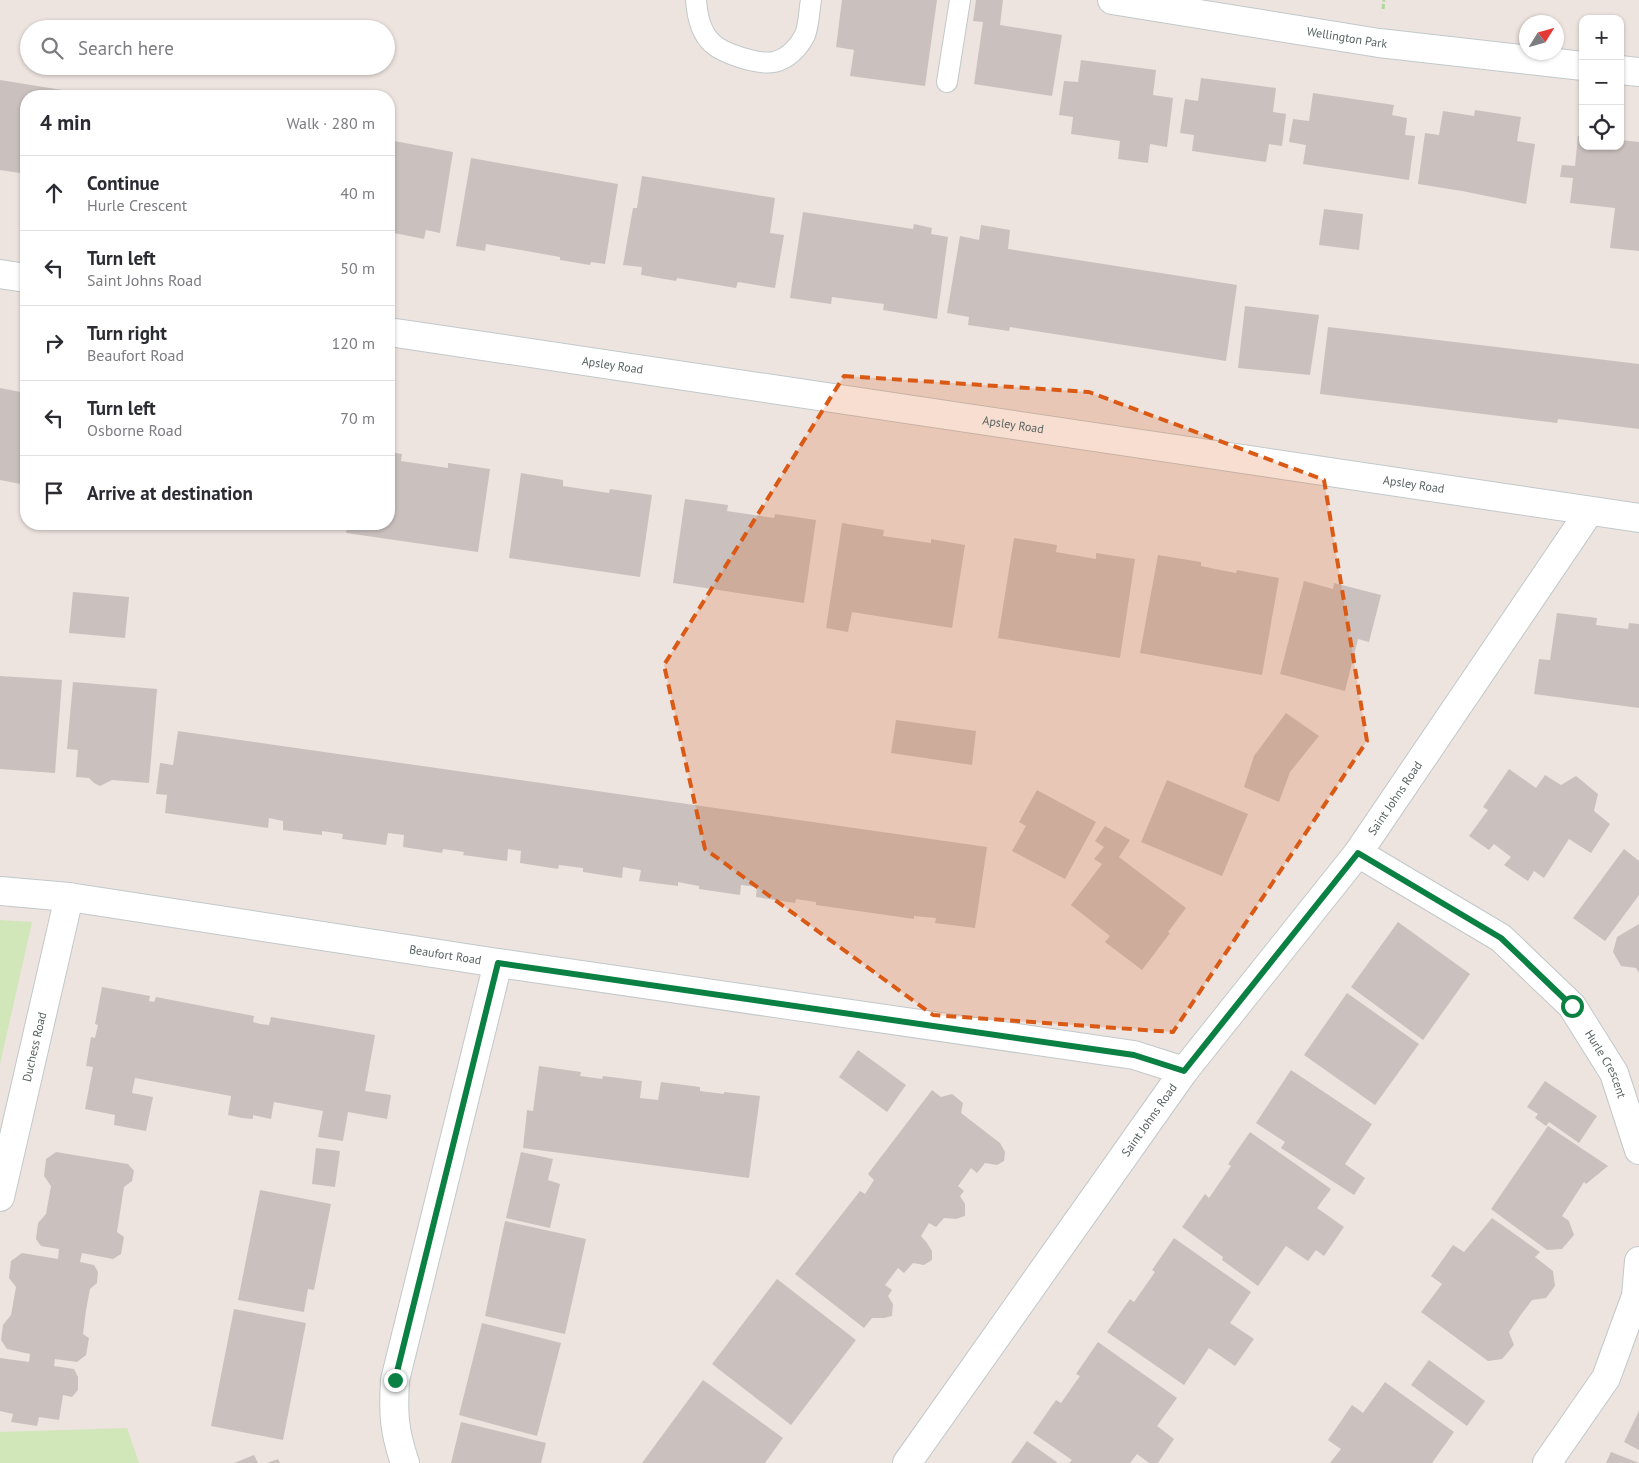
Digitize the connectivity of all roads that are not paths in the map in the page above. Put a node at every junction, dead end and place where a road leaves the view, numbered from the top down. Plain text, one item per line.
1 (696, 0) edge
2 (811, 0) edge
3 (960, 0) edge
4 (1112, 0) edge
5 (1579, 66) edge
6 (1624, 70) edge
7 (1639, 72) edge
8 (947, 82) dead end
9 (0, 274) edge
10 (20, 277) edge
11 (395, 333) edge
12 (1589, 512) junction
13 (1639, 518) edge
14 (1358, 853) junction
15 (0, 891) edge
16 (69, 897) junction
17 (498, 963) junction
18 (1184, 1071) junction
19 (1639, 1150) edge
20 (0, 1197) edge
21 (1639, 1261) edge
22 (404, 1463) edge
23 (907, 1463) edge
24 (1547, 1463) edge

1 - 2 lane
3 - 8 lane
4 - 5 street, Wellington Park
6 - 7 street
9 - 10 street
11 - 12 street, Apsley Road
12 - 13 street, Apsley Road
12 - 14 street, Saint Johns Road
14 - 18 street, Saint Johns Road
14 - 19 street, Hurle Crescent
15 - 16 street, Beaufort Road
16 - 17 street, Beaufort Road
16 - 20 street, Duchess Road
17 - 18 street, Beaufort Road
17 - 22 street
18 - 23 street, Saint Johns Road
21 - 24 street

